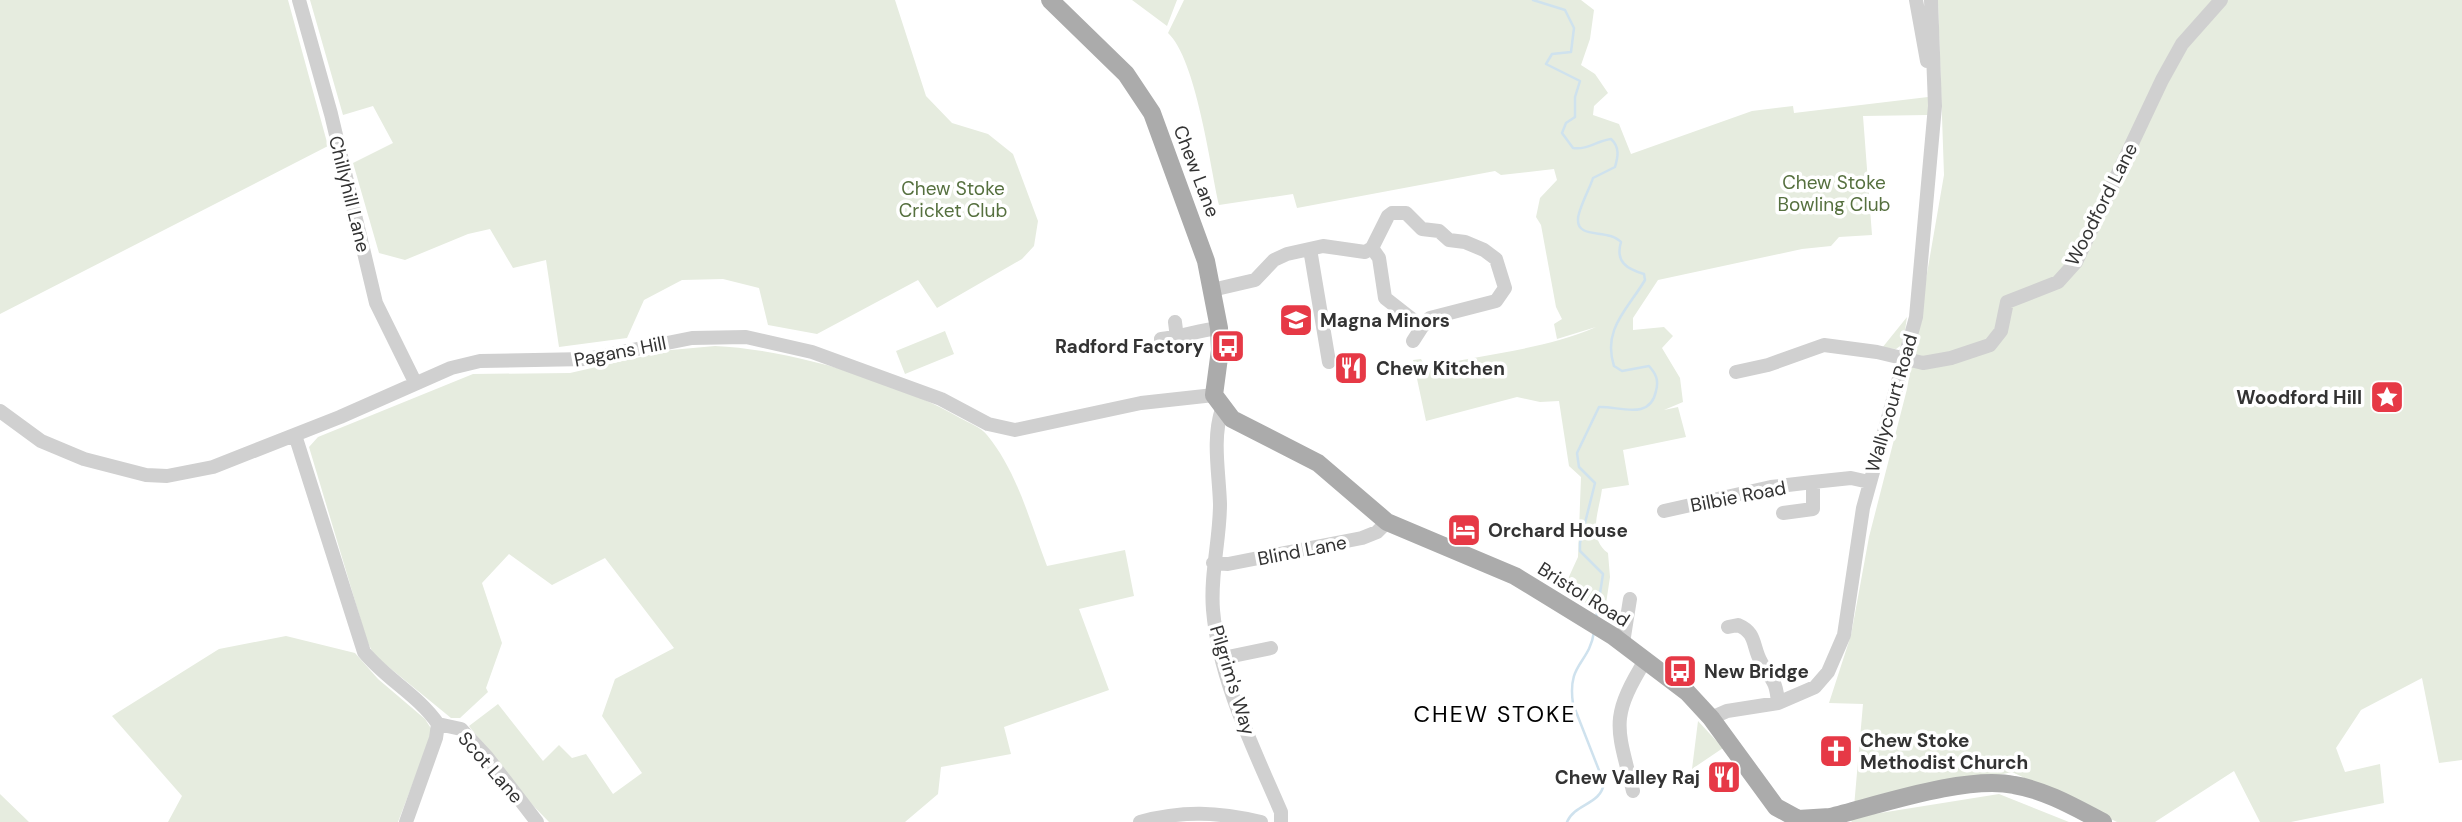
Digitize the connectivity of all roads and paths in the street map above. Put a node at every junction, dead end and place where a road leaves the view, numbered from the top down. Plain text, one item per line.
1 (299, 0) edge
2 (1050, 0) edge
3 (1916, 0) edge
4 (1931, 0) edge
5 (2221, 0) edge
6 (1934, 70) junction
7 (1372, 248) junction
8 (1310, 249) junction
9 (1212, 290) junction
10 (1175, 322) dead end
11 (1422, 327) junction
12 (1219, 328) junction
13 (1177, 338) junction
14 (1161, 339) dead end
15 (1413, 341) dead end
16 (1905, 359) junction
17 (1329, 362) dead end
18 (1736, 372) dead end
19 (415, 382) junction
20 (1218, 402) junction
21 (0, 411) edge
22 (295, 435) junction
23 (1813, 482) junction
24 (1869, 482) junction
25 (1664, 511) dead end
26 (1783, 513) dead end
27 (1387, 522) junction
28 (1213, 563) junction
29 (1630, 599) dead end
30 (1728, 627) dead end
31 (1623, 643) junction
32 (1271, 648) dead end
33 (1223, 657) junction
34 (1646, 659) junction
35 (1779, 703) junction
36 (1711, 718) junction
37 (438, 724) junction
38 (1633, 791) dead end
39 (1786, 818) edge
40 (406, 822) edge
41 (537, 822) edge
42 (1140, 822) edge
43 (1261, 822) edge
44 (1281, 822) edge
45 (2104, 822) edge

1 - 19 street, Chillyhill Lane
2 - 9 main road, Chew Lane
3 - 6 street
4 - 6 street, Wallycourt Road
5 - 16 street, Woodford Lane
6 - 16 street, Wallycourt Road
7 - 8 street
7 - 11 street
7 - 11 street
8 - 9 street
8 - 17 street
9 - 12 main road, Chew Lane
10 - 13 street
11 - 15 street
12 - 13 street
12 - 20 main road, Chew Lane
13 - 14 street
16 - 18 street
16 - 24 street, Wallycourt Road
19 - 20 street, Pagans Hill
19 - 22 street, Pagans Hill
20 - 27 main road, Bristol Road
20 - 28 street, Pilgrim's Way
21 - 22 street, Pagans Hill
22 - 37 street
23 - 24 street, Bilbie Road
23 - 25 street, Bilbie Road
23 - 26 street
24 - 35 street, Wallycourt Road
27 - 28 street, Blind Lane
27 - 31 main road, Bristol Road
28 - 33 street, Pilgrim's Way
29 - 31 street
30 - 35 street
31 - 34 main road, Bristol Road
32 - 33 street
33 - 44 street, Pilgrim's Way
34 - 36 main road, Bristol Road
34 - 38 street
35 - 36 street, Wallycourt Road
36 - 39 main road, Bristol Road
37 - 40 street
37 - 41 street, Scot Lane
39 - 45 main road
42 - 43 street

